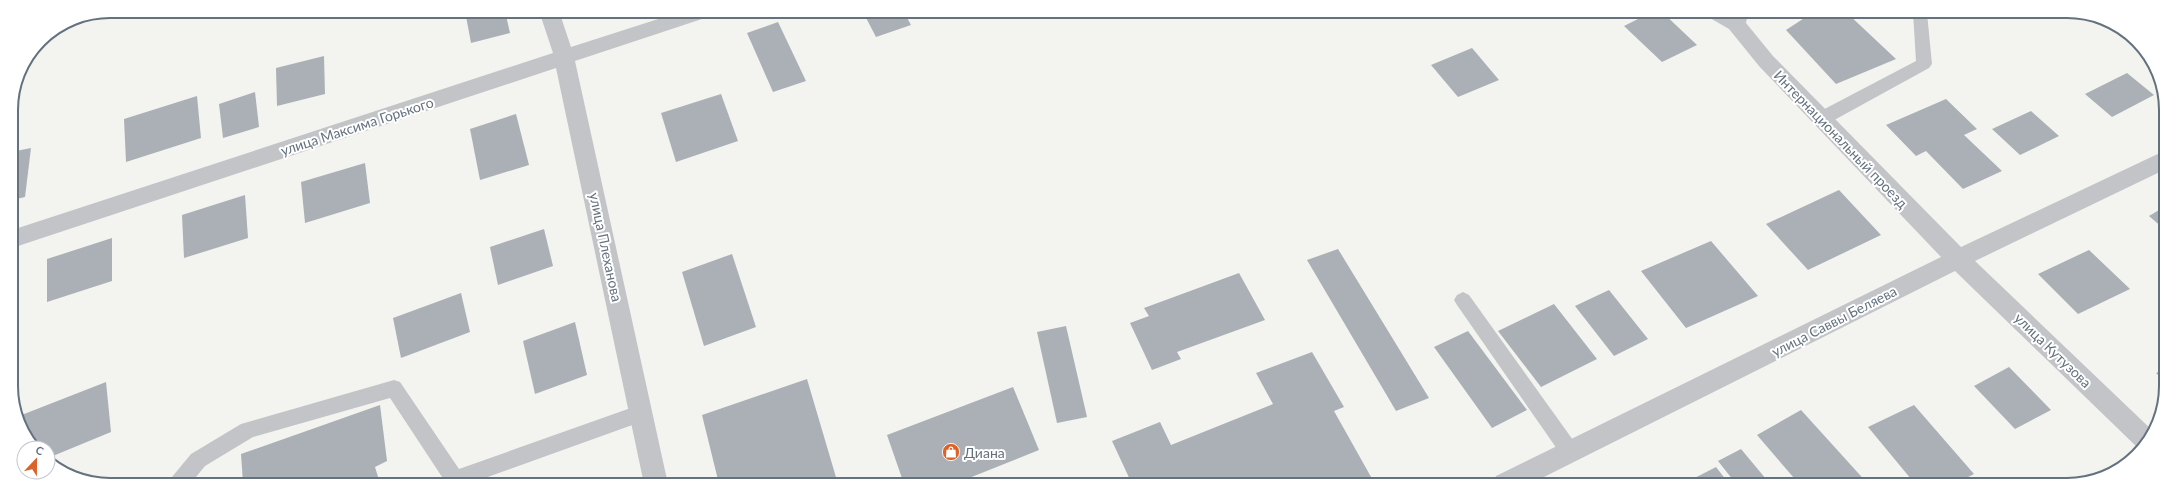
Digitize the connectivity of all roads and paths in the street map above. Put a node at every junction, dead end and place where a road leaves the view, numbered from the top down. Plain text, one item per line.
1 (551, 18) edge
2 (683, 18) edge
3 (1738, 18) edge
4 (1920, 18) edge
5 (564, 57) junction
6 (1822, 119) junction
7 (2159, 162) edge
8 (18, 237) edge
9 (1958, 259) junction
10 (1463, 300) dead end
11 (642, 413) junction
12 (2143, 437) edge
13 (1571, 453) junction
14 (183, 478) edge
15 (454, 478) edge
16 (461, 478) edge
17 (655, 478) edge
18 (1518, 478) edge

1 - 5 street, улица Плеханова
2 - 5 street, улица Максима Горького
3 - 6 street, Интернациональный проезд
4 - 6 lane
5 - 8 street, улица Максима Горького
5 - 11 street, улица Плеханова
6 - 9 street, Интернациональный проезд
7 - 9 street, улица Саввы Беляева
9 - 12 street, улица Кутузова
9 - 13 street, улица Саввы Беляева
10 - 13 lane
11 - 16 lane
11 - 17 street, улица Плеханова
13 - 18 street, улица Саввы Беляева
14 - 15 lane

